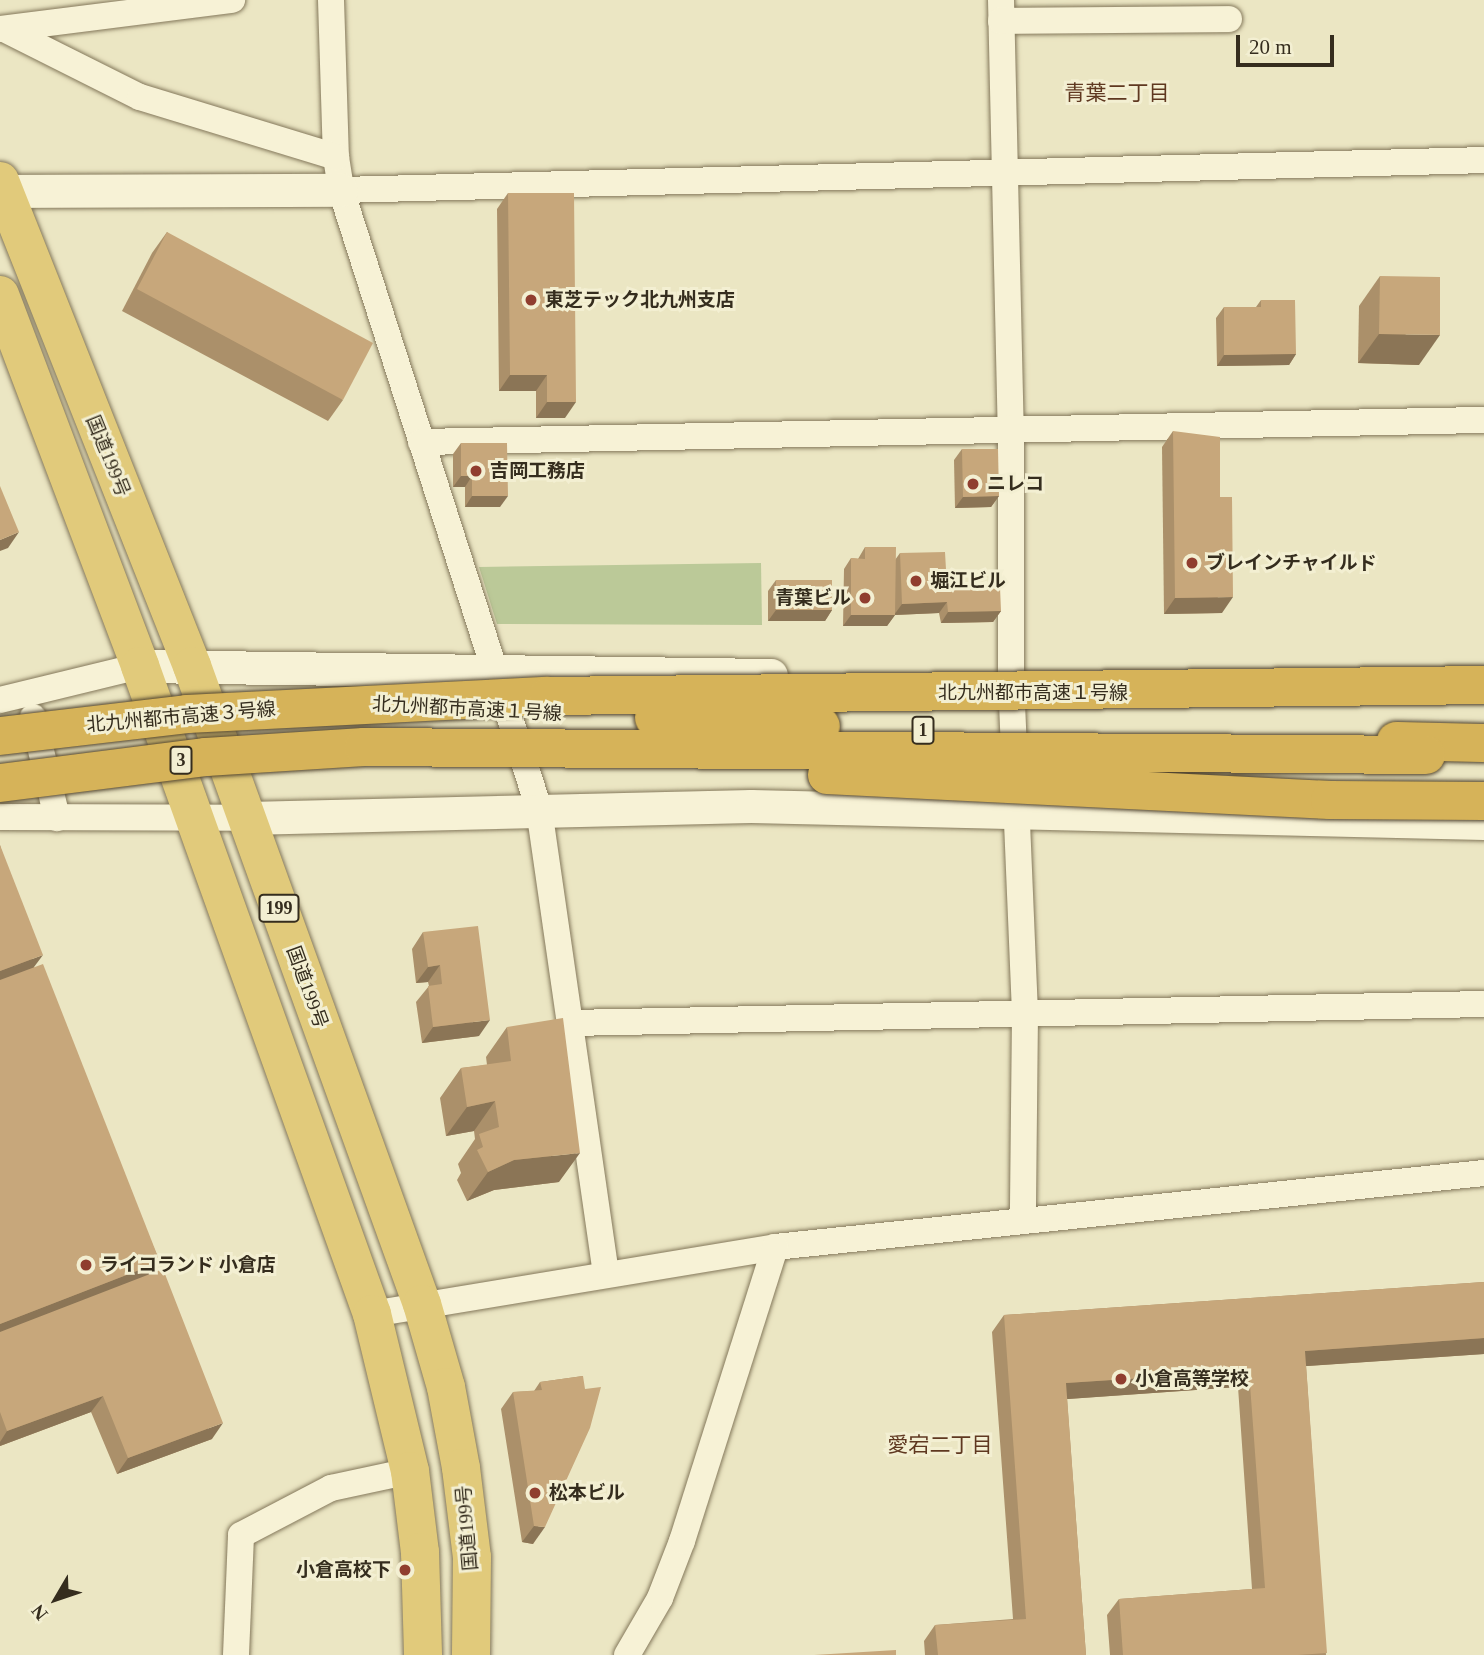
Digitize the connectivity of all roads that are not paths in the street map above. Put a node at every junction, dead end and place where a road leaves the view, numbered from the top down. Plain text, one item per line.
1 (232, 0) edge
2 (331, 0) edge
3 (1001, 10) edge
4 (1229, 19) dead end
5 (2, 29) edge
6 (336, 157) junction
7 (1484, 160) edge
8 (1002, 171) junction
9 (2, 186) edge
10 (341, 190) junction
11 (0, 295) edge
12 (1484, 420) edge
13 (1011, 428) junction
14 (421, 442) junction
15 (140, 666) junction
16 (191, 666) junction
17 (493, 671) junction
18 (1011, 679) junction
19 (1484, 686) edge
20 (28, 696) junction
21 (0, 700) edge
22 (362, 704) junction
23 (0, 736) edge
24 (1484, 743) edge
25 (364, 747) junction
26 (1426, 755) dead end
27 (0, 783) edge
28 (1484, 801) edge
29 (539, 809) junction
30 (1017, 813) junction
31 (195, 816) junction
32 (0, 817) edge
33 (57, 818) junction
34 (247, 818) junction
35 (1484, 823) edge
36 (1484, 1004) edge
37 (1025, 1013) junction
38 (570, 1024) junction
39 (1484, 1173) edge
40 (1023, 1218) junction
41 (775, 1247) junction
42 (606, 1273) junction
43 (422, 1304) junction
44 (372, 1314) junction
45 (410, 1471) junction
46 (236, 1655) edge
47 (423, 1655) edge
48 (471, 1655) edge
49 (627, 1655) edge

1 - 5 street
2 - 6 street
3 - 4 street
3 - 8 street
5 - 6 street
6 - 10 street
7 - 8 street
8 - 10 street
8 - 13 street
9 - 10 street
9 - 16 highway, 国道199号 / 199
10 - 14 street
11 - 15 highway, 199
12 - 13 street
13 - 14 street
13 - 18 street
14 - 17 street
15 - 16 street
15 - 20 street
15 - 31 highway, 199
16 - 17 street
16 - 34 highway, 国道199号 / 199
17 - 18 street
17 - 29 street
18 - 19 street
18 - 30 street
19 - 22 highway, 北九州都市高速１号線 / 1, bridge
20 - 21 street
20 - 33 street
22 - 23 highway, 北九州都市高速３号線, bridge
22 - 24 highway, 北九州都市高速１号線 / 1, bridge
25 - 26 highway, 北九州都市高速１号線 / 1, bridge
25 - 27 highway, 3, bridge
25 - 28 highway, bridge
29 - 30 street
29 - 34 street
29 - 38 street
30 - 35 street
30 - 37 street
31 - 33 street
31 - 34 street
31 - 44 highway, 199
32 - 33 street
34 - 43 highway, 国道199号 / 199
36 - 37 street
37 - 38 street
37 - 40 street
38 - 42 street
39 - 40 street
40 - 41 street
41 - 42 street
41 - 49 street
42 - 43 street
43 - 44 street
43 - 48 highway, 国道199号 / 199
44 - 45 highway, 199
45 - 46 street
45 - 47 highway, 199

